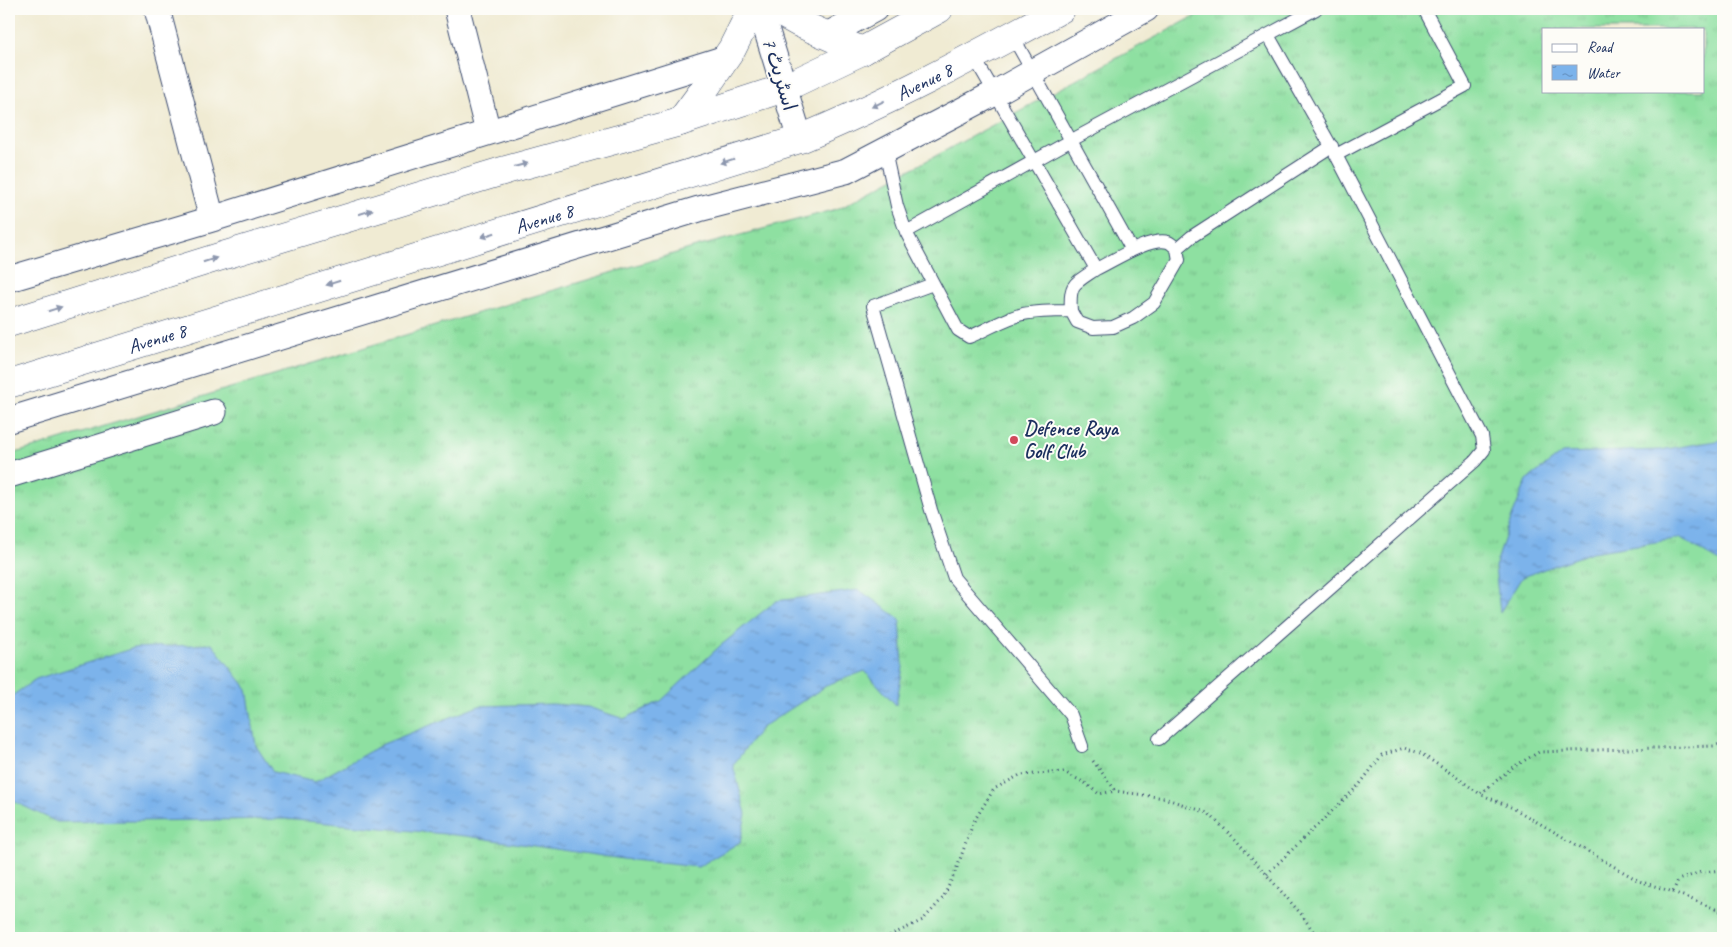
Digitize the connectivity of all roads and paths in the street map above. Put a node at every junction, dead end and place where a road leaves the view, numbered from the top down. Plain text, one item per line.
1 (157, 9) edge
2 (457, 9) edge
3 (752, 9) edge
4 (760, 9) edge
5 (774, 9) edge
6 (874, 9) edge
7 (939, 9) edge
8 (1061, 9) edge
9 (1146, 9) edge
10 (1316, 9) edge
11 (1424, 9) edge
12 (827, 35) junction
13 (1012, 35) junction
14 (1268, 35) junction
15 (862, 51) junction
16 (974, 57) junction
17 (726, 58) junction
18 (1032, 72) junction
19 (784, 88) junction
20 (995, 93) junction
21 (680, 122) junction
22 (488, 132) junction
23 (800, 139) junction
24 (1070, 141) junction
25 (885, 151) junction
26 (1334, 151) junction
27 (1034, 160) junction
28 (212, 219) junction
29 (906, 232) junction
30 (1178, 249) junction
31 (1132, 250) junction
32 (1096, 270) junction
33 (9, 279) edge
34 (934, 284) junction
35 (1071, 310) junction
36 (9, 323) edge
37 (9, 384) edge
38 (214, 412) dead end
39 (9, 420) edge
40 (9, 475) edge
41 (1159, 738) dead end
42 (1723, 743) edge
43 (1082, 746) joint
44 (1116, 791) junction
45 (1480, 794) junction
46 (1723, 870) edge
47 (1267, 874) junction
48 (1673, 892) junction
49 (1723, 912) edge
50 (885, 938) edge
51 (1318, 938) edge

1 - 28 street
2 - 22 street
3 - 17 main road
4 - 19 street, اسٹریٹ 7
5 - 12 main road
6 - 12 street
7 - 15 main road
8 - 13 main road, Avenue 8
9 - 18 street
10 - 14 lane
11 - 26 lane
12 - 15 main road
13 - 16 main road, Avenue 8
13 - 18 lane
14 - 24 lane
14 - 26 lane
15 - 19 main road
16 - 20 lane
16 -> 23 main road, Avenue 8
17 - 21 main road
17 - 22 street
18 - 20 street
18 - 24 lane
19 - 21 main road
19 - 23 street, اسٹریٹ 7
20 - 25 street
20 - 27 lane
36 -> 21 main road
22 - 28 street
23 -> 37 main road, Avenue 8
24 - 27 lane
24 - 31 lane
25 - 29 lane
25 - 39 street
26 - 30 lane
26 - 41 lane
27 - 29 lane
27 - 32 lane
28 - 33 street
29 - 34 lane
30 - 31 lane
30 - 35 lane
31 - 32 lane
32 - 35 lane
34 - 35 lane
34 - 43 lane
38 - 40 street
42 - 45 path
43 - 44 path
44 - 47 path
44 - 50 path
45 - 47 path
45 - 48 path
46 - 48 path
47 - 51 path
48 - 49 path

